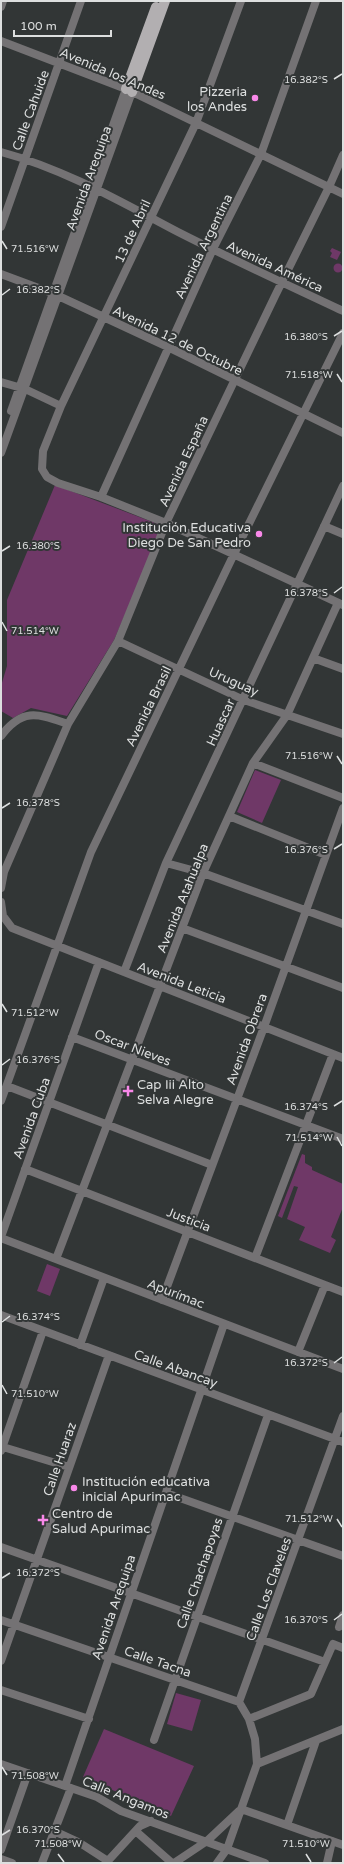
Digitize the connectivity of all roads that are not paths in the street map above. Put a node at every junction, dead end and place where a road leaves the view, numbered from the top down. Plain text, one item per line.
1 (3, 1) edge
2 (81, 1) edge
3 (158, 1) edge
4 (165, 1) edge
5 (241, 1) edge
6 (316, 1) edge
7 (1, 7) edge
8 (1, 41) edge
9 (59, 63) junction
10 (129, 91) junction
11 (196, 123) junction
12 (1, 152) edge
13 (261, 154) junction
14 (343, 155) edge
15 (25, 159) junction
16 (329, 187) junction
17 (94, 188) junction
18 (343, 194) edge
19 (151, 218) junction
20 (1, 227) edge
21 (213, 250) junction
22 (1, 274) edge
23 (281, 282) junction
24 (55, 294) junction
25 (343, 311) edge
26 (104, 318) junction
27 (343, 333) edge
28 (168, 348) junction
29 (234, 381) junction
30 (1, 382) edge
31 (22, 389) junction
32 (61, 406) junction
33 (303, 414) junction
34 (343, 433) edge
35 (1, 440) edge
36 (1, 453) edge
37 (343, 486) edge
38 (101, 497) junction
39 (166, 523) junction
40 (324, 526) junction
41 (343, 534) edge
42 (234, 554) junction
43 (297, 584) junction
44 (340, 604) edge
45 (118, 641) junction
46 (313, 658) junction
47 (179, 669) junction
48 (343, 669) edge
49 (244, 700) junction
50 (287, 715) junction
51 (68, 724) junction
52 (343, 734) edge
53 (1, 736) edge
54 (253, 763) junction
55 (343, 798) edge
56 (343, 808) edge
57 (229, 816) junction
58 (326, 856) junction
59 (166, 863) junction
60 (2, 872) edge
61 (203, 872) junction
62 (1, 888) edge
63 (1, 902) edge
64 (306, 910) junction
65 (2, 916) edge
66 (343, 924) edge
67 (182, 928) junction
68 (56, 945) junction
69 (99, 962) junction
70 (286, 967) junction
71 (124, 972) junction
72 (160, 986) junction
73 (343, 988) edge
74 (264, 1027) junction
75 (72, 1037) junction
76 (333, 1054) junction
77 (343, 1058) edge
78 (132, 1060) junction
79 (6, 1086) junction
80 (237, 1099) junction
81 (1, 1101) edge
82 (49, 1102) junction
83 (107, 1125) junction
84 (306, 1125) junction
85 (343, 1139) edge
86 (212, 1165) junction
87 (25, 1169) junction
88 (82, 1191) junction
89 (187, 1231) junction
90 (1, 1238) edge
91 (255, 1258) junction
92 (56, 1259) junction
93 (104, 1278) junction
94 (325, 1285) junction
95 (343, 1292) edge
96 (162, 1300) junction
97 (1, 1316) edge
98 (224, 1324) junction
99 (43, 1331) junction
100 (80, 1345) junction
101 (298, 1352) junction
102 (109, 1356) junction
103 (343, 1369) edge
104 (202, 1390) junction
105 (268, 1415) junction
106 (343, 1416) edge
107 (334, 1439) junction
108 (343, 1442) edge
109 (2, 1449) edge
110 (70, 1467) junction
111 (166, 1493) junction
112 (232, 1517) junction
113 (298, 1540) junction
114 (1, 1547) edge
115 (343, 1556) edge
116 (37, 1560) junction
117 (132, 1593) junction
118 (343, 1615) edge
119 (197, 1616) junction
120 (1, 1620) edge
121 (14, 1624) junction
122 (339, 1627) dead end
123 (262, 1639) junction
124 (343, 1648) edge
125 (110, 1657) junction
126 (1, 1661) edge
127 (325, 1662) junction
128 (175, 1680) junction
129 (1, 1690) edge
130 (239, 1702) junction
131 (88, 1719) junction
132 (249, 1719) junction
133 (343, 1729) edge
134 (154, 1740) dead end
135 (316, 1741) junction
136 (1, 1764) edge
137 (257, 1764) junction
138 (28, 1773) junction
139 (68, 1787) junction
140 (241, 1809) junction
141 (121, 1811) junction
142 (151, 1821) junction
143 (287, 1825) junction
144 (141, 1830) junction
145 (54, 1831) junction
146 (4, 1835) edge
147 (207, 1841) junction
148 (332, 1841) junction
149 (343, 1845) edge
150 (227, 1849) junction
151 (1, 1850) edge
152 (1, 1859) edge
153 (109, 1862) edge
154 (12, 1863) edge
155 (42, 1863) edge
156 (173, 1863) edge
157 (217, 1863) edge
158 (265, 1863) edge
159 (327, 1863) edge

1 - 7 street
2 - 9 street, Calle Cahuide
3 - 10 main road, Avenida Arequipa
4 - 10 main road, Avenida Arequipa
5 - 11 street, 13 de Abril
6 - 13 street, Avenida Argentina
8 - 9 street, Avenida los Andes
9 - 10 street, Avenida los Andes
9 - 15 street, Calle Cahuide
10 - 11 street, Avenida los Andes
10 - 17 street, Avenida Arequipa
11 - 13 street, Avenida los Andes
11 - 19 street, 13 de Abril
12 - 15 street, Avenida América
13 - 16 street, Avenida los Andes
13 - 21 street, Avenida Argentina
14 - 16 street, Avenida España
15 - 17 street, Avenida América
15 - 20 street, Calle Cahuide
16 - 18 street, Avenida los Andes
16 - 23 street, Avenida España
17 - 19 street, Avenida América
17 - 24 street, Avenida Arequipa
19 - 21 street, Avenida América
19 - 26 street, 13 de Abril
21 - 23 street, Avenida América
21 - 28 street, Avenida Argentina
22 - 24 street, Avenida 12 de Octubre
23 - 25 street, Avenida América
23 - 29 street, Avenida España
24 - 26 street, Avenida 12 de Octubre
24 - 31 street, Avenida Arequipa
26 - 28 street, Avenida 12 de Octubre
26 - 32 street, 13 de Abril
27 - 33 street, Avenida Brasil
28 - 29 street, Avenida 12 de Octubre
28 - 38 street, Avenida Argentina
29 - 33 street, Avenida 12 de Octubre
29 - 39 street, Avenida España
30 - 31 street
31 - 32 street
31 - 35 street, Avenida Arequipa
31 - 36 street, Avenida Arequipa
32 - 38 street, 13 de Abril
33 - 34 street, Avenida 12 de Octubre
33 - 42 street, Avenida Brasil
37 - 40 street, Huascar
38 - 39 street
39 - 42 street
39 - 45 street, Avenida España
40 - 41 street
40 - 43 street, Huascar
42 - 43 street
42 - 47 street, Avenida Brasil
43 - 44 street
43 - 49 street, Huascar
44 - 46 street, Avenida Atahualpa
45 - 47 street, Uruguay
45 - 51 street, Avenida España
46 - 48 street
46 - 50 street, Avenida Atahualpa
47 - 49 street, Uruguay
47 - 68 street, Avenida Brasil
49 - 50 street, Uruguay
49 - 59 street, Huascar
50 - 52 street, Uruguay
50 - 54 street, Avenida Atahualpa
51 - 53 street
51 - 60 street, Avenida España
54 - 55 street
54 - 57 street, Avenida Atahualpa
56 - 58 street, Avenida Obrera
57 - 58 street
57 - 61 street, Avenida Atahualpa
58 - 64 street, Avenida Obrera
59 - 61 street
59 - 71 street, Huascar
60 - 62 street, Avenida España
61 - 64 street
61 - 67 street, Avenida Atahualpa
63 - 65 street
64 - 66 street
64 - 70 street, Avenida Obrera
65 - 68 street, Avenida Leticia
67 - 70 street
67 - 72 street, Avenida Atahualpa
68 - 69 street, Avenida Leticia
68 - 79 street, Avenida Brasil
69 - 71 street, Avenida Leticia
69 - 75 street, Avenida Cuba
70 - 73 street
70 - 74 street, Avenida Obrera
71 - 72 street, Avenida Leticia
72 - 74 street, Avenida Leticia
72 - 78 street, Avenida Atahualpa
74 - 76 street, Avenida Leticia
74 - 80 street, Avenida Obrera
75 - 78 street, Oscar Nieves
75 - 82 street, Avenida Cuba
76 - 77 street, Avenida Leticia
76 - 84 street
78 - 80 street, Oscar Nieves
78 - 83 street, Avenida Atahualpa
79 - 81 street, Avenida Brasil
79 - 82 street
80 - 84 street, Oscar Nieves
80 - 86 street, Avenida Obrera
82 - 83 street
82 - 87 street, Avenida Cuba
83 - 86 street
83 - 88 street, Avenida Atahualpa
84 - 85 street, Oscar Nieves
84 - 91 street
86 - 89 street, Avenida Obrera
87 - 88 street, Justicia
87 - 90 street, Avenida Cuba
88 - 89 street, Justicia
88 - 92 street, Avenida Atahualpa
89 - 91 street, Justicia
89 - 96 street, Avenida Obrera
90 - 92 street, Apurímac
91 - 94 street, Justicia
92 - 93 street, Apurímac
93 - 96 street, Apurímac
93 - 100 street
94 - 95 street, Justicia
94 - 101 street
96 - 98 street, Apurímac
97 - 99 street, Calle Abancay
98 - 101 street, Apurímac
98 - 104 street, Avenida Arequipa
99 - 100 street, Calle Abancay
99 - 109 street
100 - 102 street, Calle Abancay
101 - 103 street, Apurímac
102 - 104 street, Calle Abancay
102 - 110 street, Calle Huaraz
104 - 105 street, Calle Abancay
104 - 111 street, Avenida Arequipa
105 - 107 street, Calle Abancay
105 - 112 street, Calle Chachapoyas
106 - 107 street, Calle Los Claveles
107 - 108 street, Calle Abancay
107 - 113 street, Calle Los Claveles
109 - 110 street
110 - 116 street, Calle Huaraz
111 - 112 street
111 - 117 street, Avenida Arequipa
112 - 113 street
112 - 119 street, Calle Chachapoyas
113 - 115 street
113 - 123 street, Calle Los Claveles
114 - 116 street
116 - 117 street
116 - 121 street, Calle Huaraz
117 - 119 street
117 - 125 street, Avenida Arequipa
118 - 122 street
119 - 123 street
119 - 128 street, Calle Chachapoyas
120 - 121 street, Calle Tacna
121 - 125 street, Calle Tacna
121 - 126 street, Calle Huaraz
123 - 127 street
123 - 130 street, Calle Los Claveles
124 - 127 street
125 - 128 street, Calle Tacna
125 - 131 street, Avenida Arequipa
127 - 132 street
128 - 130 street, Calle Tacna
128 - 134 street, Calle Chachapoyas
129 - 131 street
130 - 132 street
131 - 139 street, Avenida Arequipa
132 - 137 street
133 - 135 street
135 - 137 street
135 - 143 street
136 - 138 street, Calle Angamos
137 - 140 street
138 - 139 street, Calle Angamos
138 - 146 street
139 - 141 street, Calle Angamos
139 - 145 street, Avenida Arequipa
140 - 143 street
140 - 147 street
140 - 150 street
141 - 142 street, Calle Angamos
141 - 144 street
142 - 144 street
142 - 147 street, Calle Angamos
143 - 148 street
144 - 153 street
144 - 156 street
145 - 153 street
145 - 155 street, Avenida Arequipa
146 - 151 street
147 - 150 street, Calle Angamos
147 - 156 street
148 - 149 street
148 - 159 street
150 - 157 street
150 - 158 street, Calle Angamos
152 - 154 street

